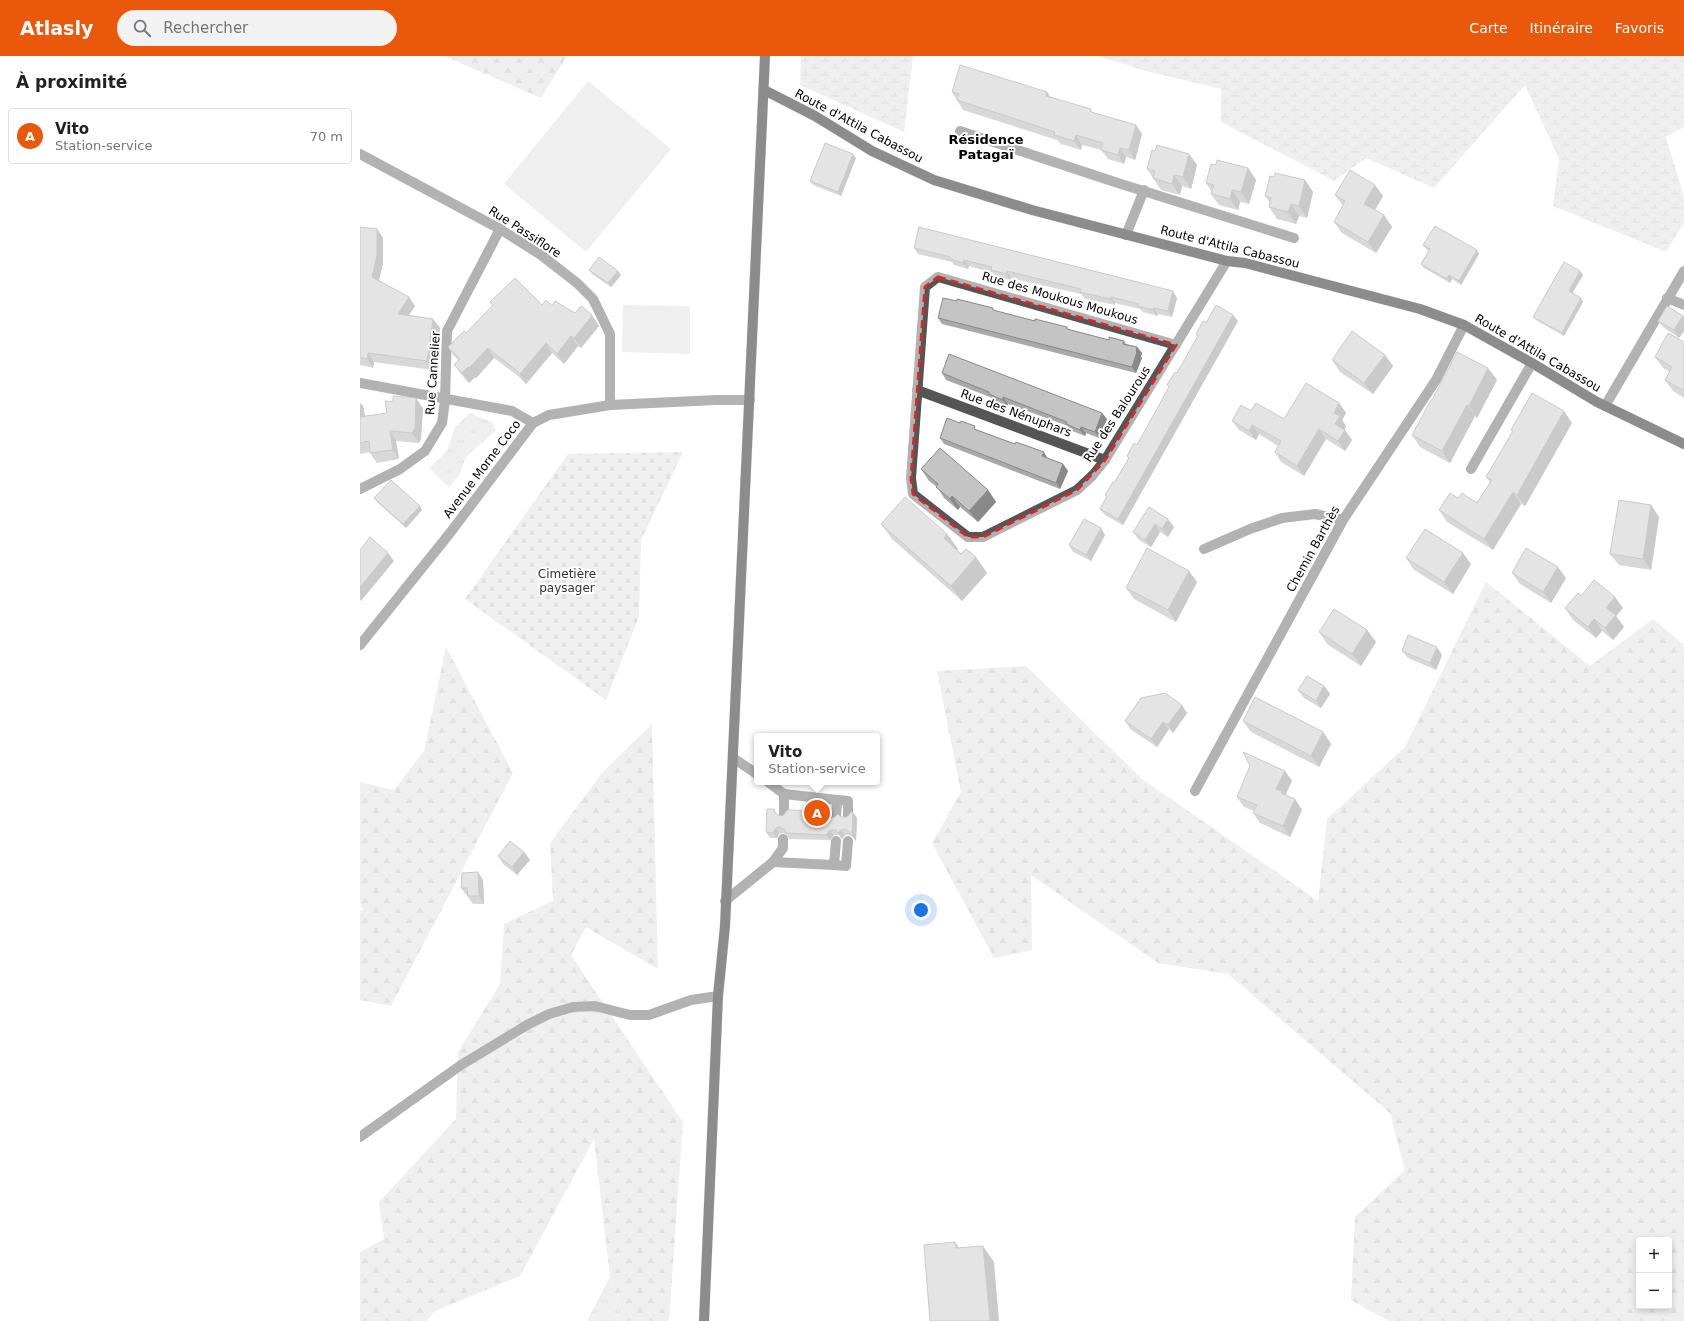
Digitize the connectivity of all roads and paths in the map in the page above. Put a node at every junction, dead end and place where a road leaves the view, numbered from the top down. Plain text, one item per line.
1 (766, 56) edge
2 (764, 90) junction
3 (960, 131) dead end
4 (360, 154) edge
5 (1144, 190) junction
6 (500, 229) junction
7 (1126, 234) junction
8 (1294, 238) dead end
9 (1227, 261) junction
10 (1684, 271) edge
11 (938, 277) joint
12 (1667, 298) junction
13 (1684, 305) edge
14 (1464, 325) junction
15 (1176, 345) junction
16 (1532, 363) junction
17 (360, 383) edge
18 (917, 390) junction
19 (445, 400) junction
20 (750, 400) junction
21 (610, 405) junction
22 (1605, 406) junction
23 (533, 424) junction
24 (1684, 444) edge
25 (1105, 460) junction
26 (1471, 469) dead end
27 (360, 489) edge
28 (1344, 520) junction
29 (1204, 549) dead end
30 (360, 646) edge
31 (733, 758) junction
32 (754, 772) edge
33 (772, 785) edge
34 (1195, 791) dead end
35 (784, 794) junction
36 (837, 800) junction
37 (784, 815) edge
38 (836, 817) edge
39 (848, 817) edge
40 (783, 839) dead end
41 (836, 841) dead end
42 (848, 841) dead end
43 (773, 862) junction
44 (834, 865) junction
45 (725, 901) junction
46 (718, 996) junction
47 (360, 1137) edge
48 (704, 1321) edge

1 - 2 main road
2 - 7 main road, Route d'Attila Cabassou
2 - 20 main road
3 - 5 street
4 - 6 street, Rue Passiflore
5 - 7 street
5 - 8 street
6 - 19 street, Rue Cannelier
6 - 21 street, Rue Passiflore
7 - 9 main road, Route d'Attila Cabassou
9 - 14 main road, Route d'Attila Cabassou
9 - 15 street, Rue des Balourous
10 - 12 street
11 - 15 street, Rue des Moukous Moukous
11 - 18 street, Rue des Balourous
12 - 13 street
12 - 22 street
14 - 16 main road, Route d'Attila Cabassou
14 - 28 street, Chemin Barthès
15 - 25 street, Rue des Balourous
16 - 22 main road, Route d'Attila Cabassou
16 - 26 street
17 - 19 street
18 - 25 street, Rue des Nénuphars
18 - 25 street, Rue des Balourous
19 - 23 street
19 - 27 street, Rue Cannelier
20 - 21 street, Avenue Morne Coco
20 - 31 main road
21 - 23 street, Avenue Morne Coco
22 - 24 main road, Route d'Attila Cabassou
23 - 30 street, Avenue Morne Coco
28 - 29 street
28 - 34 street, Chemin Barthès
31 - 32 street
31 - 45 main road
33 - 35 street
35 - 36 street
35 - 37 street
36 - 38 street
36 - 39 street
40 - 43 street
41 - 44 street
42 - 44 street
43 - 44 street
43 - 45 street
45 - 46 main road
46 - 47 street
46 - 48 main road

